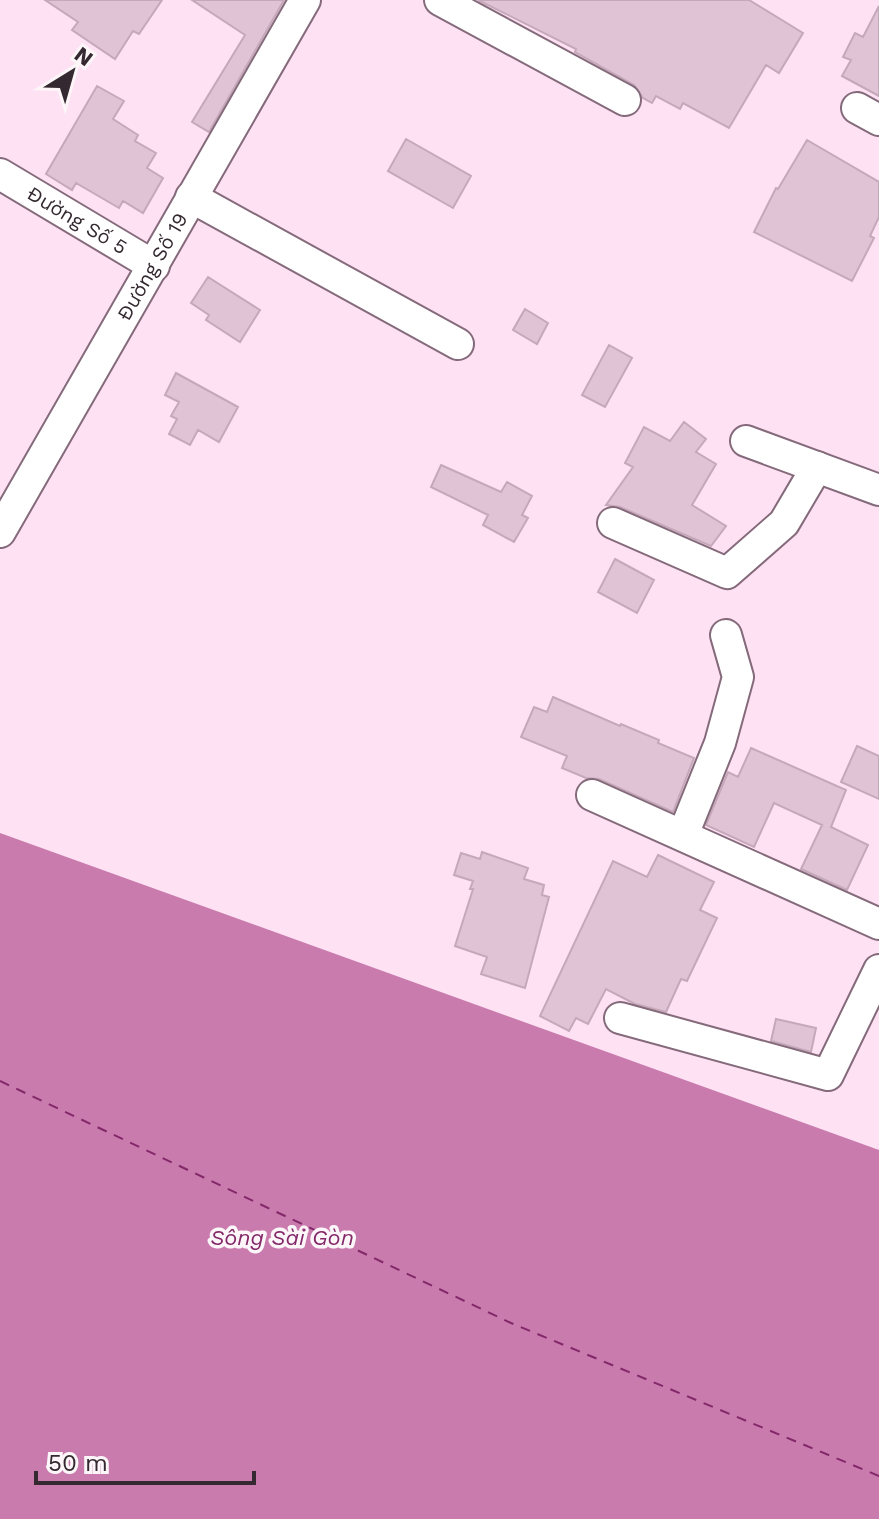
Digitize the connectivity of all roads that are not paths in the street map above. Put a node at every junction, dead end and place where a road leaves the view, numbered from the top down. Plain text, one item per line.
1 (305, 0) edge
2 (440, 0) edge
3 (625, 100) dead end
4 (0, 174) edge
5 (191, 197) junction
6 (154, 266) junction
7 (458, 344) dead end
8 (746, 441) dead end
9 (817, 467) junction
10 (879, 490) edge
11 (613, 523) dead end
12 (0, 532) edge
13 (726, 635) dead end
14 (592, 795) dead end
15 (683, 835) junction
16 (879, 924) edge
17 (879, 970) edge
18 (620, 1018) dead end

1 - 5 street, Đường Số 19
2 - 3 street
4 - 6 street, Đường Số 5
5 - 6 street, Đường Số 19
5 - 7 street
6 - 12 street, Đường Số 19
8 - 9 street
9 - 10 street
9 - 11 street
13 - 15 street
14 - 15 street
15 - 16 street
17 - 18 street

